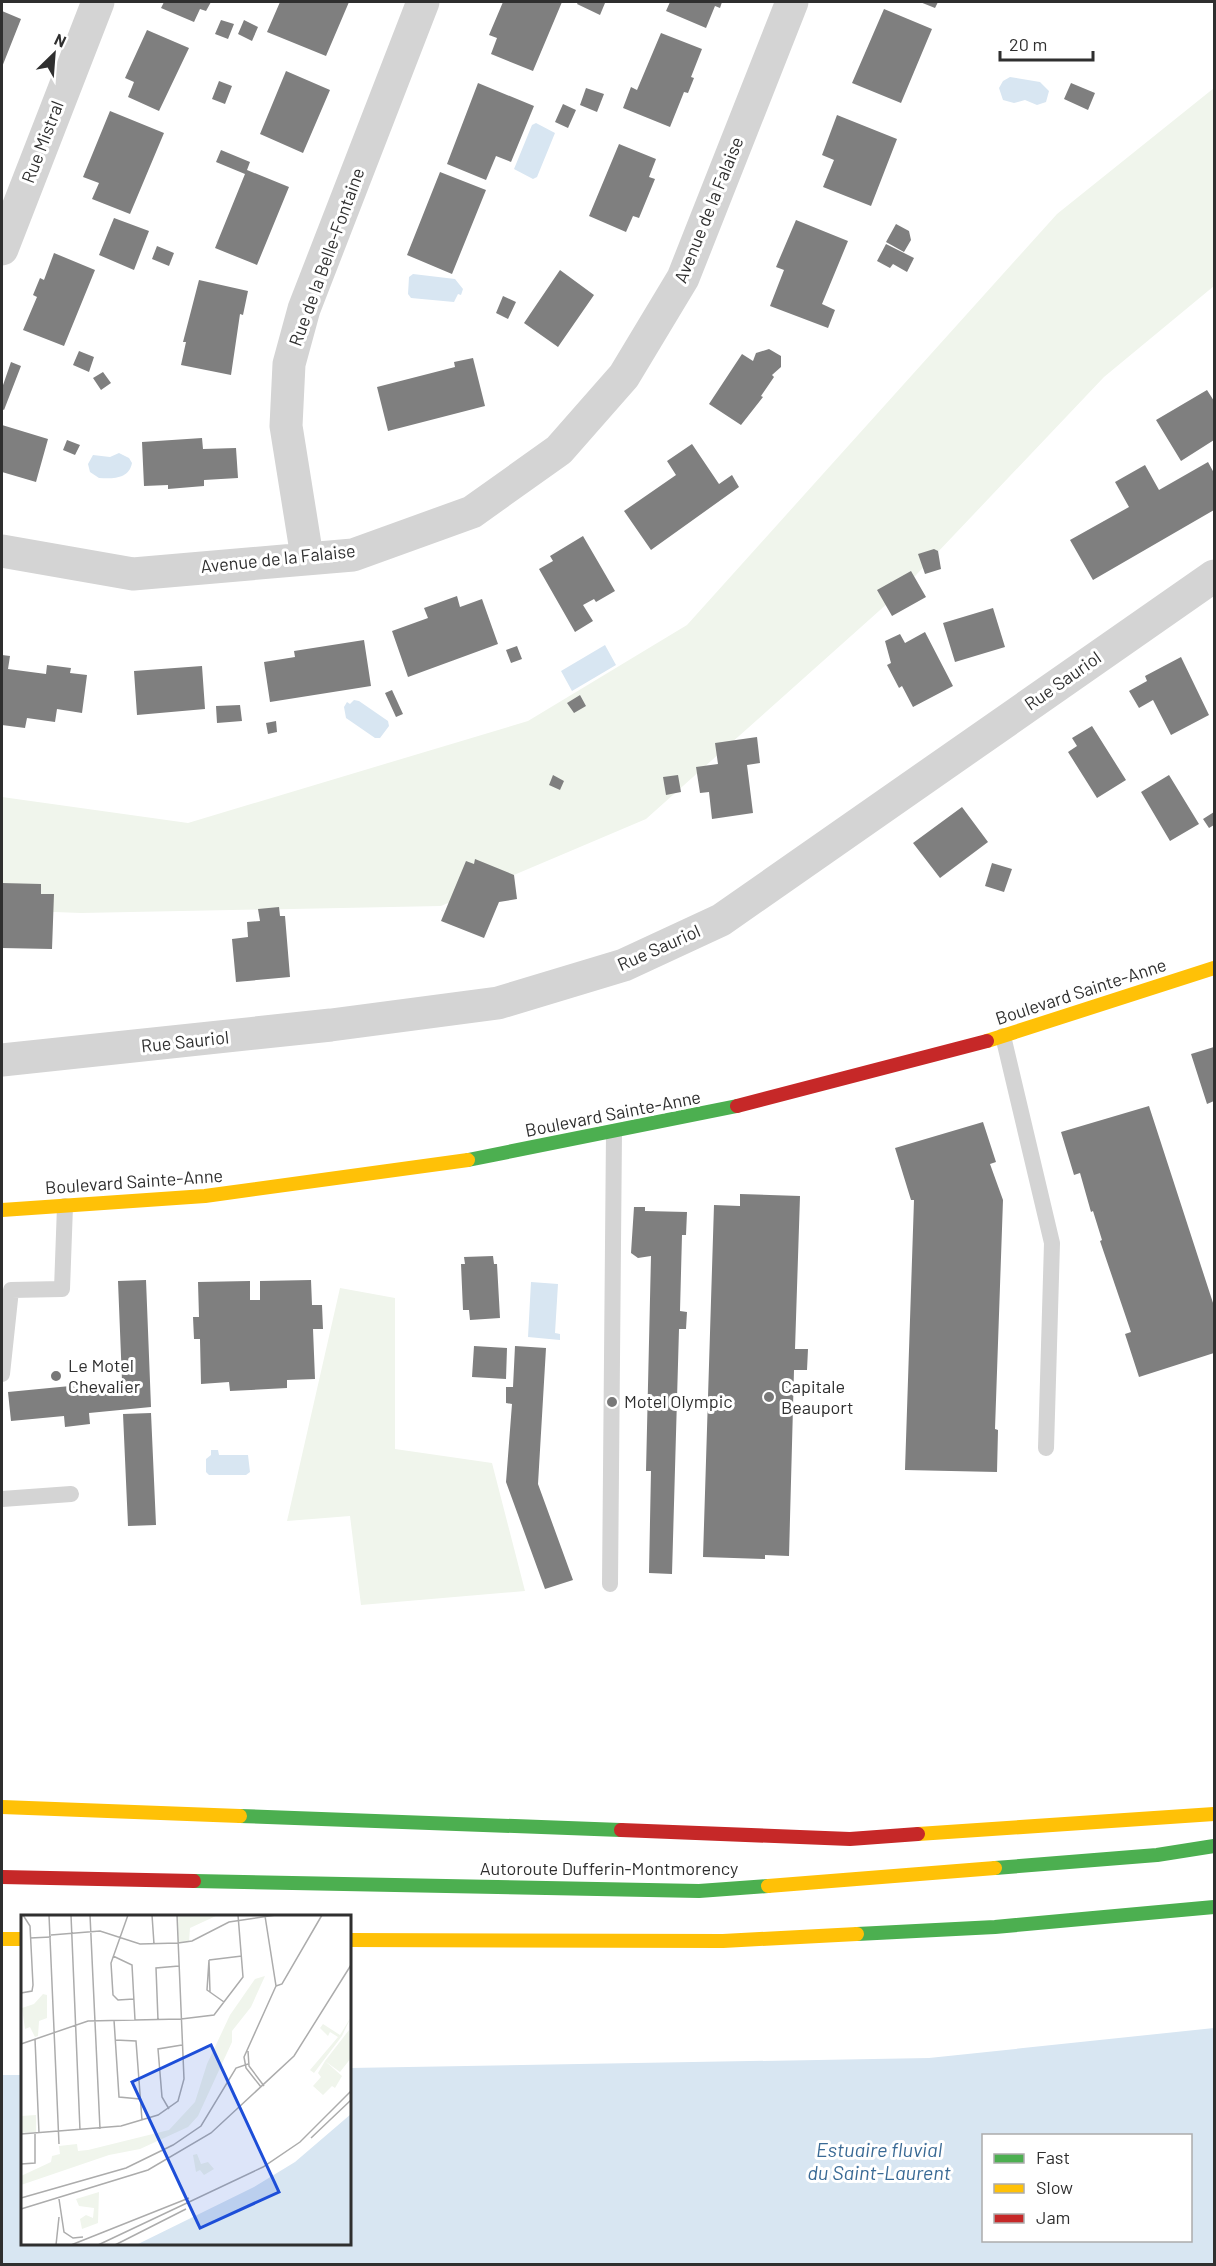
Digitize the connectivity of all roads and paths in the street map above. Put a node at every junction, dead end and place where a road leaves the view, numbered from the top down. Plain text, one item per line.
1 (98, 2) edge
2 (423, 2) edge
3 (792, 2) edge
4 (2, 249) edge
5 (2, 551) edge
6 (308, 557) junction
7 (1215, 576) edge
8 (1215, 968) edge
9 (1004, 1036) junction
10 (2, 1060) edge
11 (614, 1132) junction
12 (65, 1206) junction
13 (2, 1210) edge
14 (6, 1290) edge
15 (2, 1374) edge
16 (1046, 1448) dead end
17 (71, 1494) dead end
18 (2, 1499) edge
19 (610, 1584) dead end
20 (2, 1807) edge
21 (1215, 1814) edge
22 (1215, 1846) edge
23 (2, 1877) edge
24 (1215, 1907) edge
25 (2, 1938) edge
26 (21, 1939) edge
27 (351, 1940) edge

1 - 4 street, Rue Mistral
2 - 6 street, Rue de la Belle-Fontaine
3 - 6 street, Avenue de la Falaise
5 - 6 street, Avenue de la Falaise
7 - 10 street, Rue Sauriol
8 - 9 main road, Boulevard Sainte-Anne
9 - 11 main road, Boulevard Sainte-Anne
9 - 16 lane
11 - 12 main road, Boulevard Sainte-Anne
11 - 19 lane
12 - 13 main road, Boulevard Sainte-Anne
12 - 14 lane
14 - 15 lane
17 - 18 lane
20 - 21 main road
22 - 23 main road, Autoroute Dufferin-Montmorency
24 - 27 main road
25 - 26 main road

